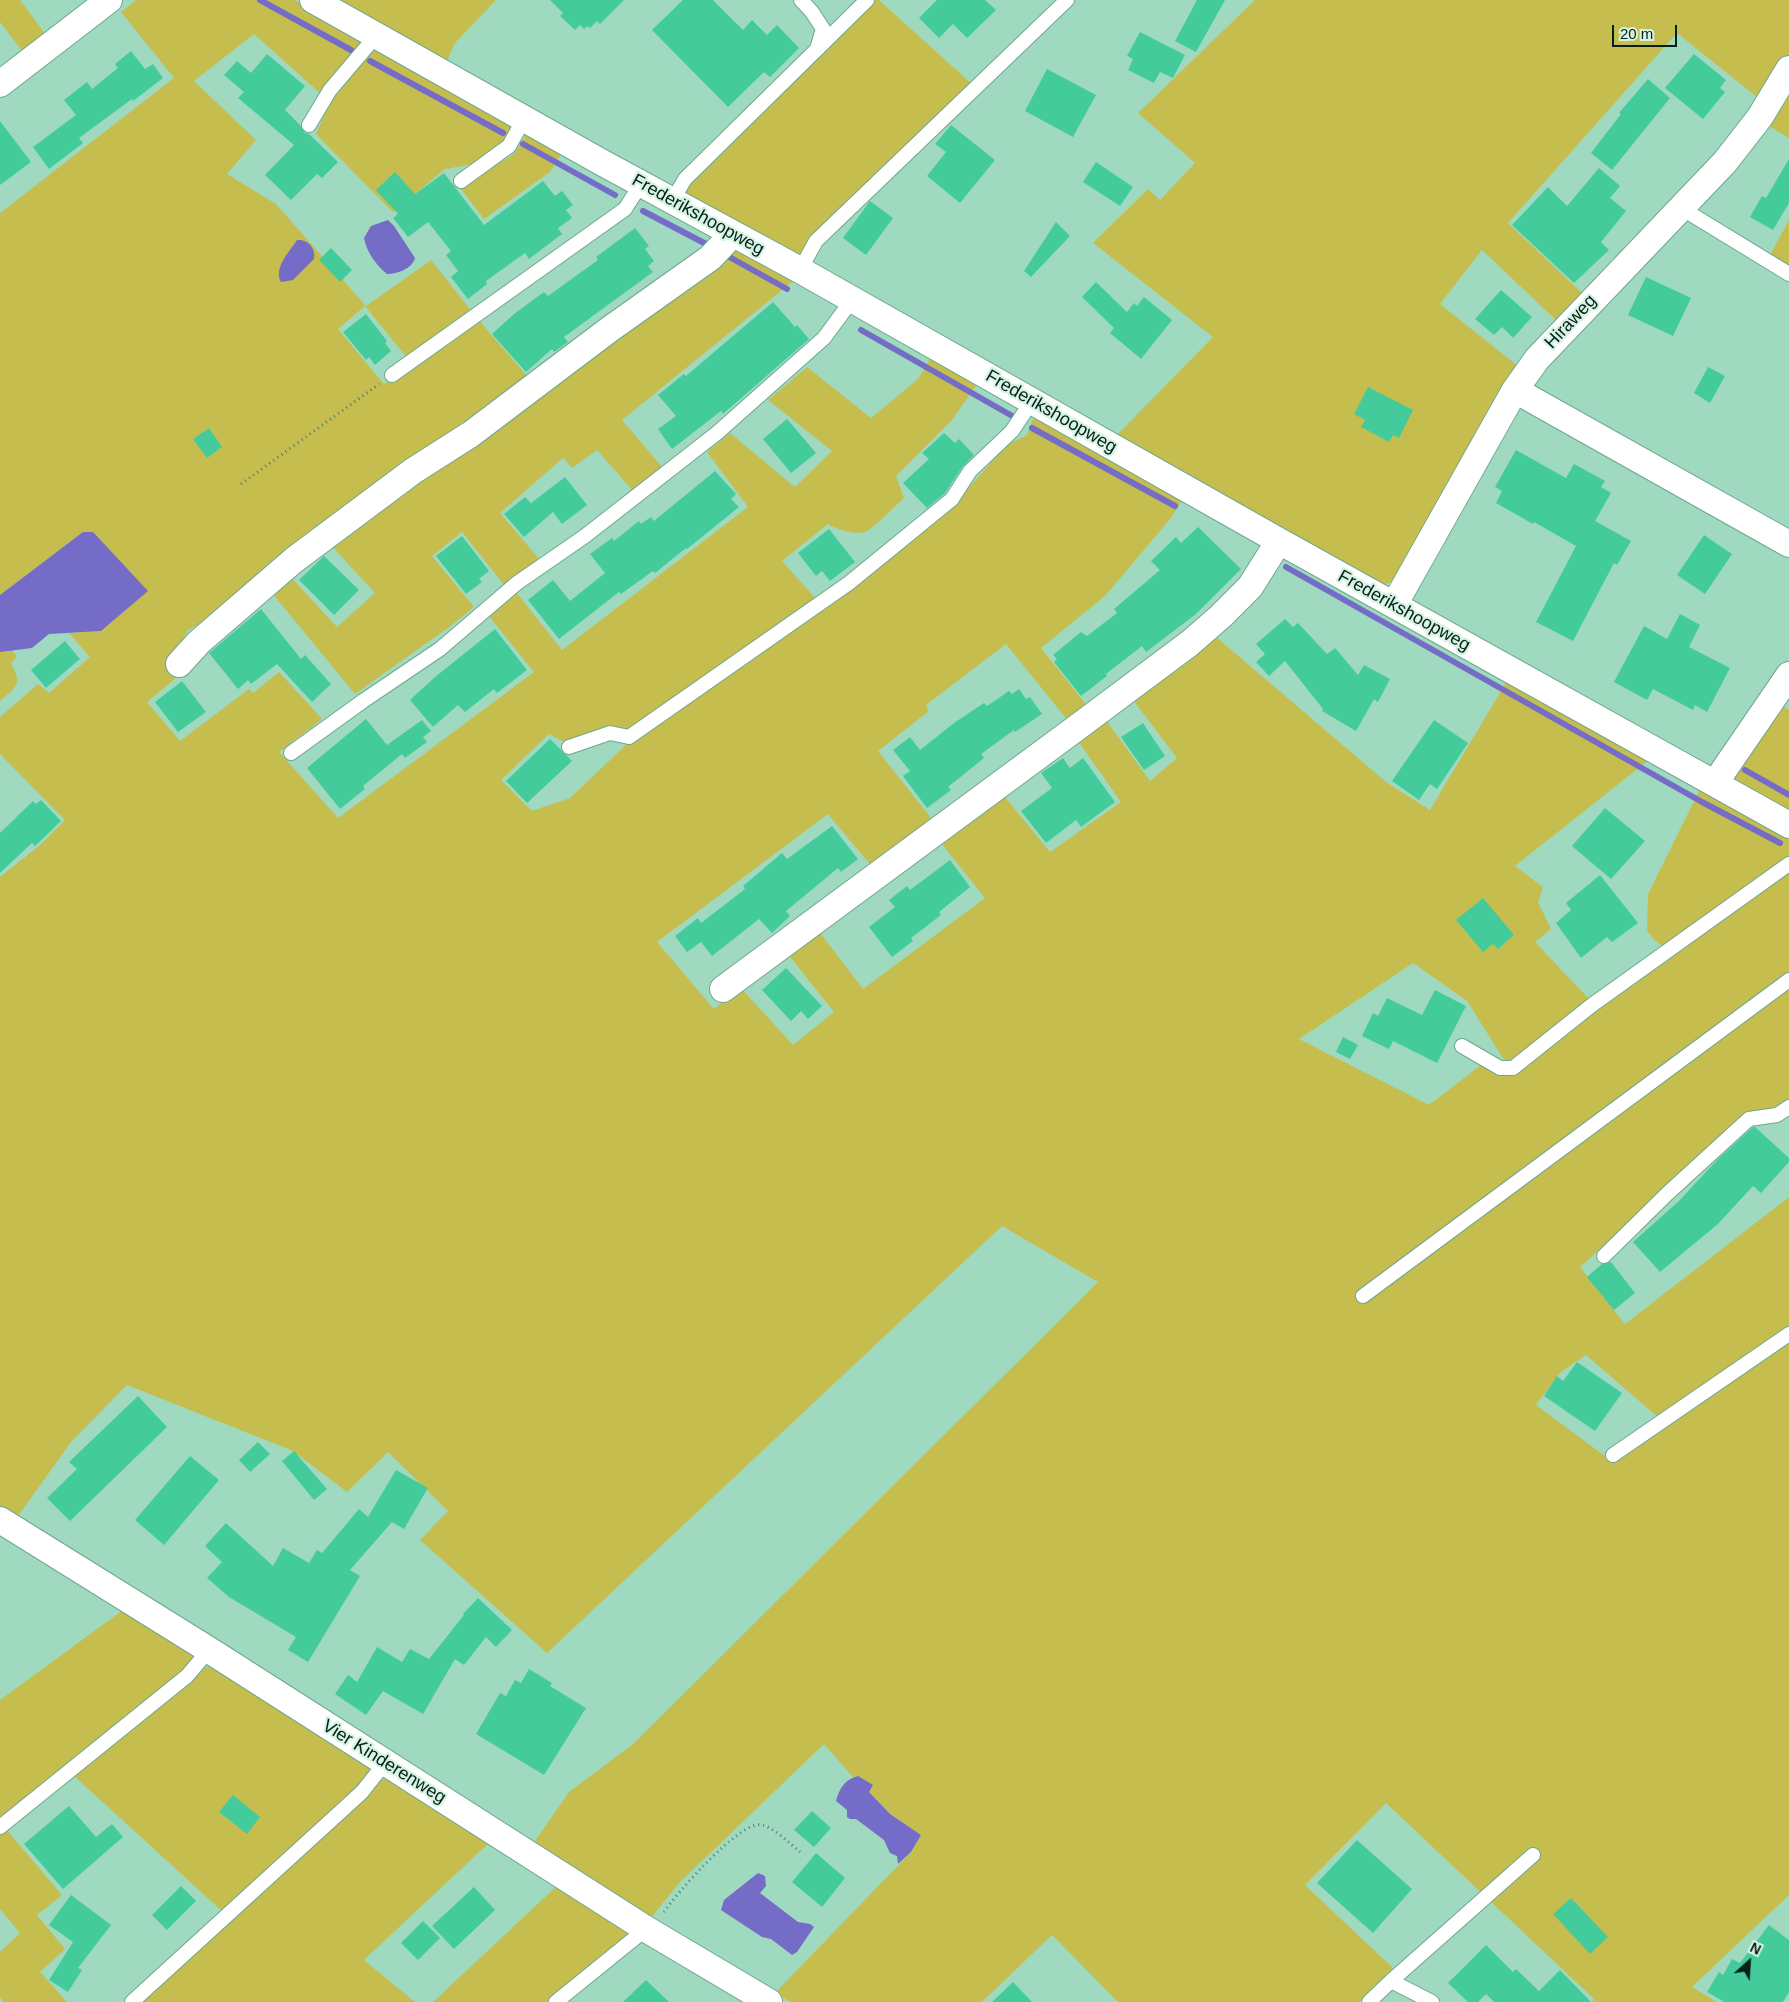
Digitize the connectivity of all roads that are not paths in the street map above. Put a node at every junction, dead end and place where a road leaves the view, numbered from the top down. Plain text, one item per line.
1 (109, 0) edge
2 (313, 0) edge
3 (802, 0) edge
4 (868, 0) edge
5 (1067, 0) edge
6 (376, 36) junction
7 (817, 50) junction
8 (1789, 69) edge
9 (0, 84) edge
10 (524, 119) junction
11 (309, 125) dead end
12 (461, 181) dead end
13 (641, 184) junction
14 (672, 200) junction
15 (1681, 208) junction
16 (733, 234) junction
17 (800, 270) junction
18 (1789, 274) edge
19 (852, 300) junction
20 (392, 374) road end
21 (1515, 390) junction
22 (1032, 401) junction
23 (1279, 542) junction
24 (1789, 544) edge
25 (1394, 606) junction
26 (179, 664) dead end
27 (1789, 675) edge
28 (569, 746) dead end
29 (291, 754) dead end
30 (1715, 784) junction
31 (1789, 824) edge
32 (1789, 864) edge
33 (1789, 980) edge
34 (723, 989) dead end
35 (1462, 1046) dead end
36 (1789, 1107) edge
37 (1604, 1256) dead end
38 (1364, 1296) dead end
39 (1789, 1334) edge
40 (1613, 1455) dead end
41 (0, 1520) edge
42 (209, 1650) junction
43 (385, 1763) junction
44 (0, 1827) edge
45 (1532, 1855) dead end
46 (648, 1930) junction
47 (1391, 1981) junction
48 (132, 2002) edge
49 (556, 2002) edge
50 (769, 2002) edge
51 (1369, 2002) edge
52 (1432, 2002) edge

1 - 9 street
2 - 6 street, Frederikshoopweg
3 - 7 lane
4 - 7 lane
5 - 17 lane
6 - 10 street, Frederikshoopweg
6 - 11 lane
7 - 14 lane
8 - 15 street, Hiraweg
10 - 12 lane
10 - 13 street, Frederikshoopweg
13 - 14 street, Frederikshoopweg
13 - 20 lane
14 - 16 street, Frederikshoopweg
15 - 18 lane
15 - 21 street, Hiraweg
16 - 17 street, Frederikshoopweg
16 - 26 street
17 - 19 street, Frederikshoopweg
19 - 22 street, Frederikshoopweg
19 - 29 lane
21 - 24 street
21 - 25 street, Hiraweg
22 - 23 street, Frederikshoopweg
22 - 28 lane
23 - 25 street, Frederikshoopweg
23 - 34 street
25 - 30 street, Frederikshoopweg
27 - 30 street
30 - 31 street, Frederikshoopweg
32 - 35 lane
33 - 38 lane
36 - 37 lane
39 - 40 lane
41 - 42 street, Vier Kinderenweg
42 - 43 street, Vier Kinderenweg
42 - 44 lane
43 - 46 street, Vier Kinderenweg
43 - 48 lane
45 - 47 lane
46 - 49 lane
46 - 50 street, Vier Kinderenweg
47 - 51 lane
47 - 52 lane

